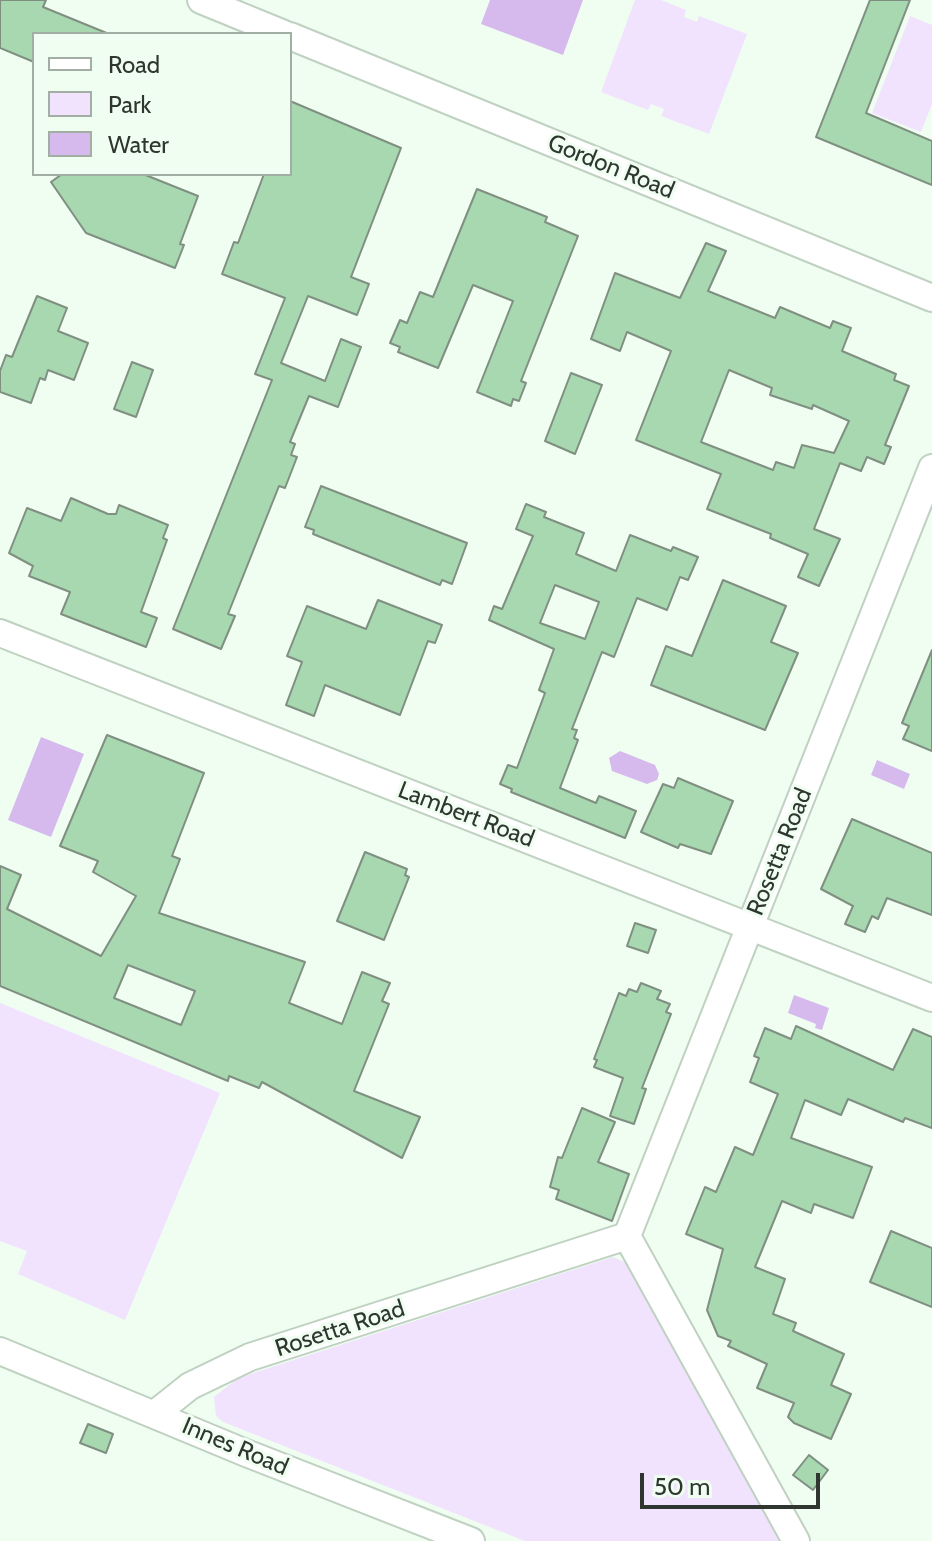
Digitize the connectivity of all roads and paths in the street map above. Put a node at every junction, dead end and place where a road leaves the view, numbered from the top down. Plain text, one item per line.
1 (201, 0) edge
2 (279, 32) edge
3 (292, 37) edge
4 (932, 298) edge
5 (932, 468) edge
6 (0, 633) edge
7 (750, 927) junction
8 (932, 998) edge
9 (627, 1236) junction
10 (0, 1351) edge
11 (156, 1413) junction
12 (471, 1541) edge
13 (796, 1541) edge

1 - 2 street
3 - 4 street, Gordon Road
5 - 7 street, Rosetta Road
6 - 7 street, Lambert Road
7 - 8 street, Lambert Road
7 - 9 street, Rosetta Road
9 - 11 street, Rosetta Road
9 - 13 street
10 - 11 street, Innes Road
11 - 12 street, Innes Road

